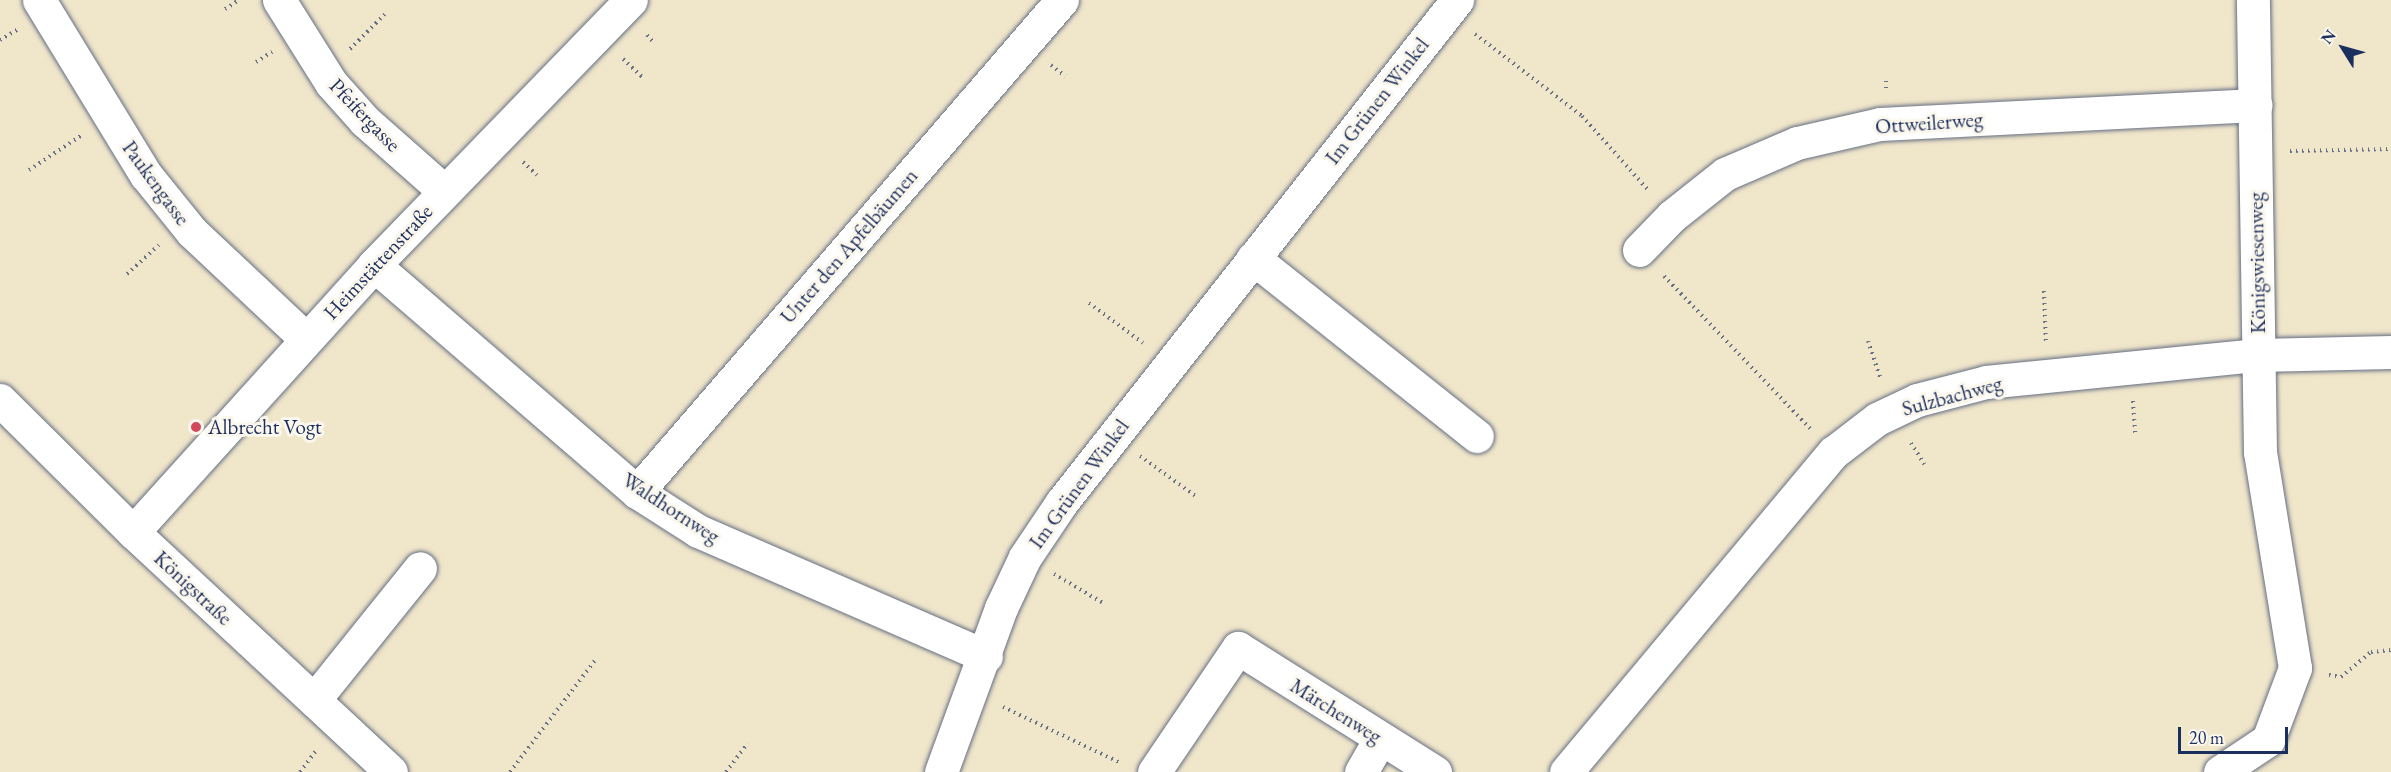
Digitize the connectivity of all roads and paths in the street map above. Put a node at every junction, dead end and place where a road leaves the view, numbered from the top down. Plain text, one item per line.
1 (39, 0) edge
2 (239, 0) edge
3 (279, 0) edge
4 (1062, 0) edge
5 (2253, 0) edge
6 (614, 6) edge
7 (1452, 6) edge
8 (225, 9) dead end
9 (385, 14) dead end
10 (326, 73) junction
11 (2256, 105) junction
12 (110, 117) junction
13 (2391, 149) edge
14 (2256, 152) junction
15 (29, 170) dead end
16 (444, 191) junction
17 (1672, 216) junction
18 (184, 222) junction
19 (1639, 250) joint
20 (1253, 258) junction
21 (374, 265) junction
22 (127, 274) dead end
23 (2044, 291) dead end
24 (1089, 303) dead end
25 (306, 339) junction
26 (2391, 352) edge
27 (2258, 355) junction
28 (1170, 363) junction
29 (2047, 376) junction
30 (0, 400) edge
31 (1113, 436) junction
32 (1477, 436) dead end
33 (1834, 452) junction
34 (637, 492) junction
35 (1197, 497) dead end
36 (133, 532) junction
37 (1025, 557) junction
38 (420, 568) dead end
39 (1103, 603) dead end
40 (2391, 650) edge
41 (986, 656) junction
42 (596, 659) dead end
43 (2295, 668) junction
44 (972, 693) junction
45 (314, 700) junction
46 (1380, 740) junction
47 (748, 743) dead end
48 (1142, 770) edge
49 (391, 772) edge
50 (510, 772) edge
51 (726, 772) edge
52 (941, 772) edge
53 (1361, 772) edge
54 (1435, 772) edge
55 (1566, 772) edge
56 (2220, 772) edge

1 - 12 street, Paukengasse
2 - 8 path
3 - 10 street, Pfeifergasse
4 - 34 street, Unter den Apfelbäumen
5 - 11 street, Königswiesenweg
6 - 16 street, Heimstättenstraße
7 - 17 path
7 - 20 street, Im Grünen Winkel
9 - 10 path
10 - 16 street, Pfeifergasse
11 - 14 street, Königswiesenweg
11 - 17 street, Ottweilerweg
12 - 15 path
12 - 18 street, Paukengasse
13 - 14 path
14 - 27 street, Königswiesenweg
16 - 21 street, Heimstättenstraße
17 - 19 street, Ottweilerweg
18 - 22 path
18 - 25 street, Paukengasse
19 - 33 path
20 - 28 street, Im Grünen Winkel
20 - 32 street
21 - 25 street, Heimstättenstraße
21 - 34 street, Waldhornweg
23 - 29 path
24 - 28 path
25 - 36 street, Heimstättenstraße
26 - 27 street, Sulzbachweg
27 - 29 street, Sulzbachweg
27 - 43 street, Königswiesenweg
28 - 31 street, Im Grünen Winkel
29 - 33 street, Sulzbachweg
30 - 36 street, Königstraße
31 - 35 path
31 - 37 street, Im Grünen Winkel
33 - 55 street, Sulzbachweg
34 - 41 street, Waldhornweg
36 - 45 street, Königstraße
37 - 39 path
37 - 41 street, Im Grünen Winkel
38 - 45 street
40 - 43 path
41 - 44 street, Im Grünen Winkel
42 - 50 path
43 - 56 street
44 - 48 path
44 - 52 street, Im Grünen Winkel
45 - 49 street, Königstraße
46 - 48 street, Märchenweg
46 - 53 street
46 - 54 street, Märchenweg
47 - 51 path

